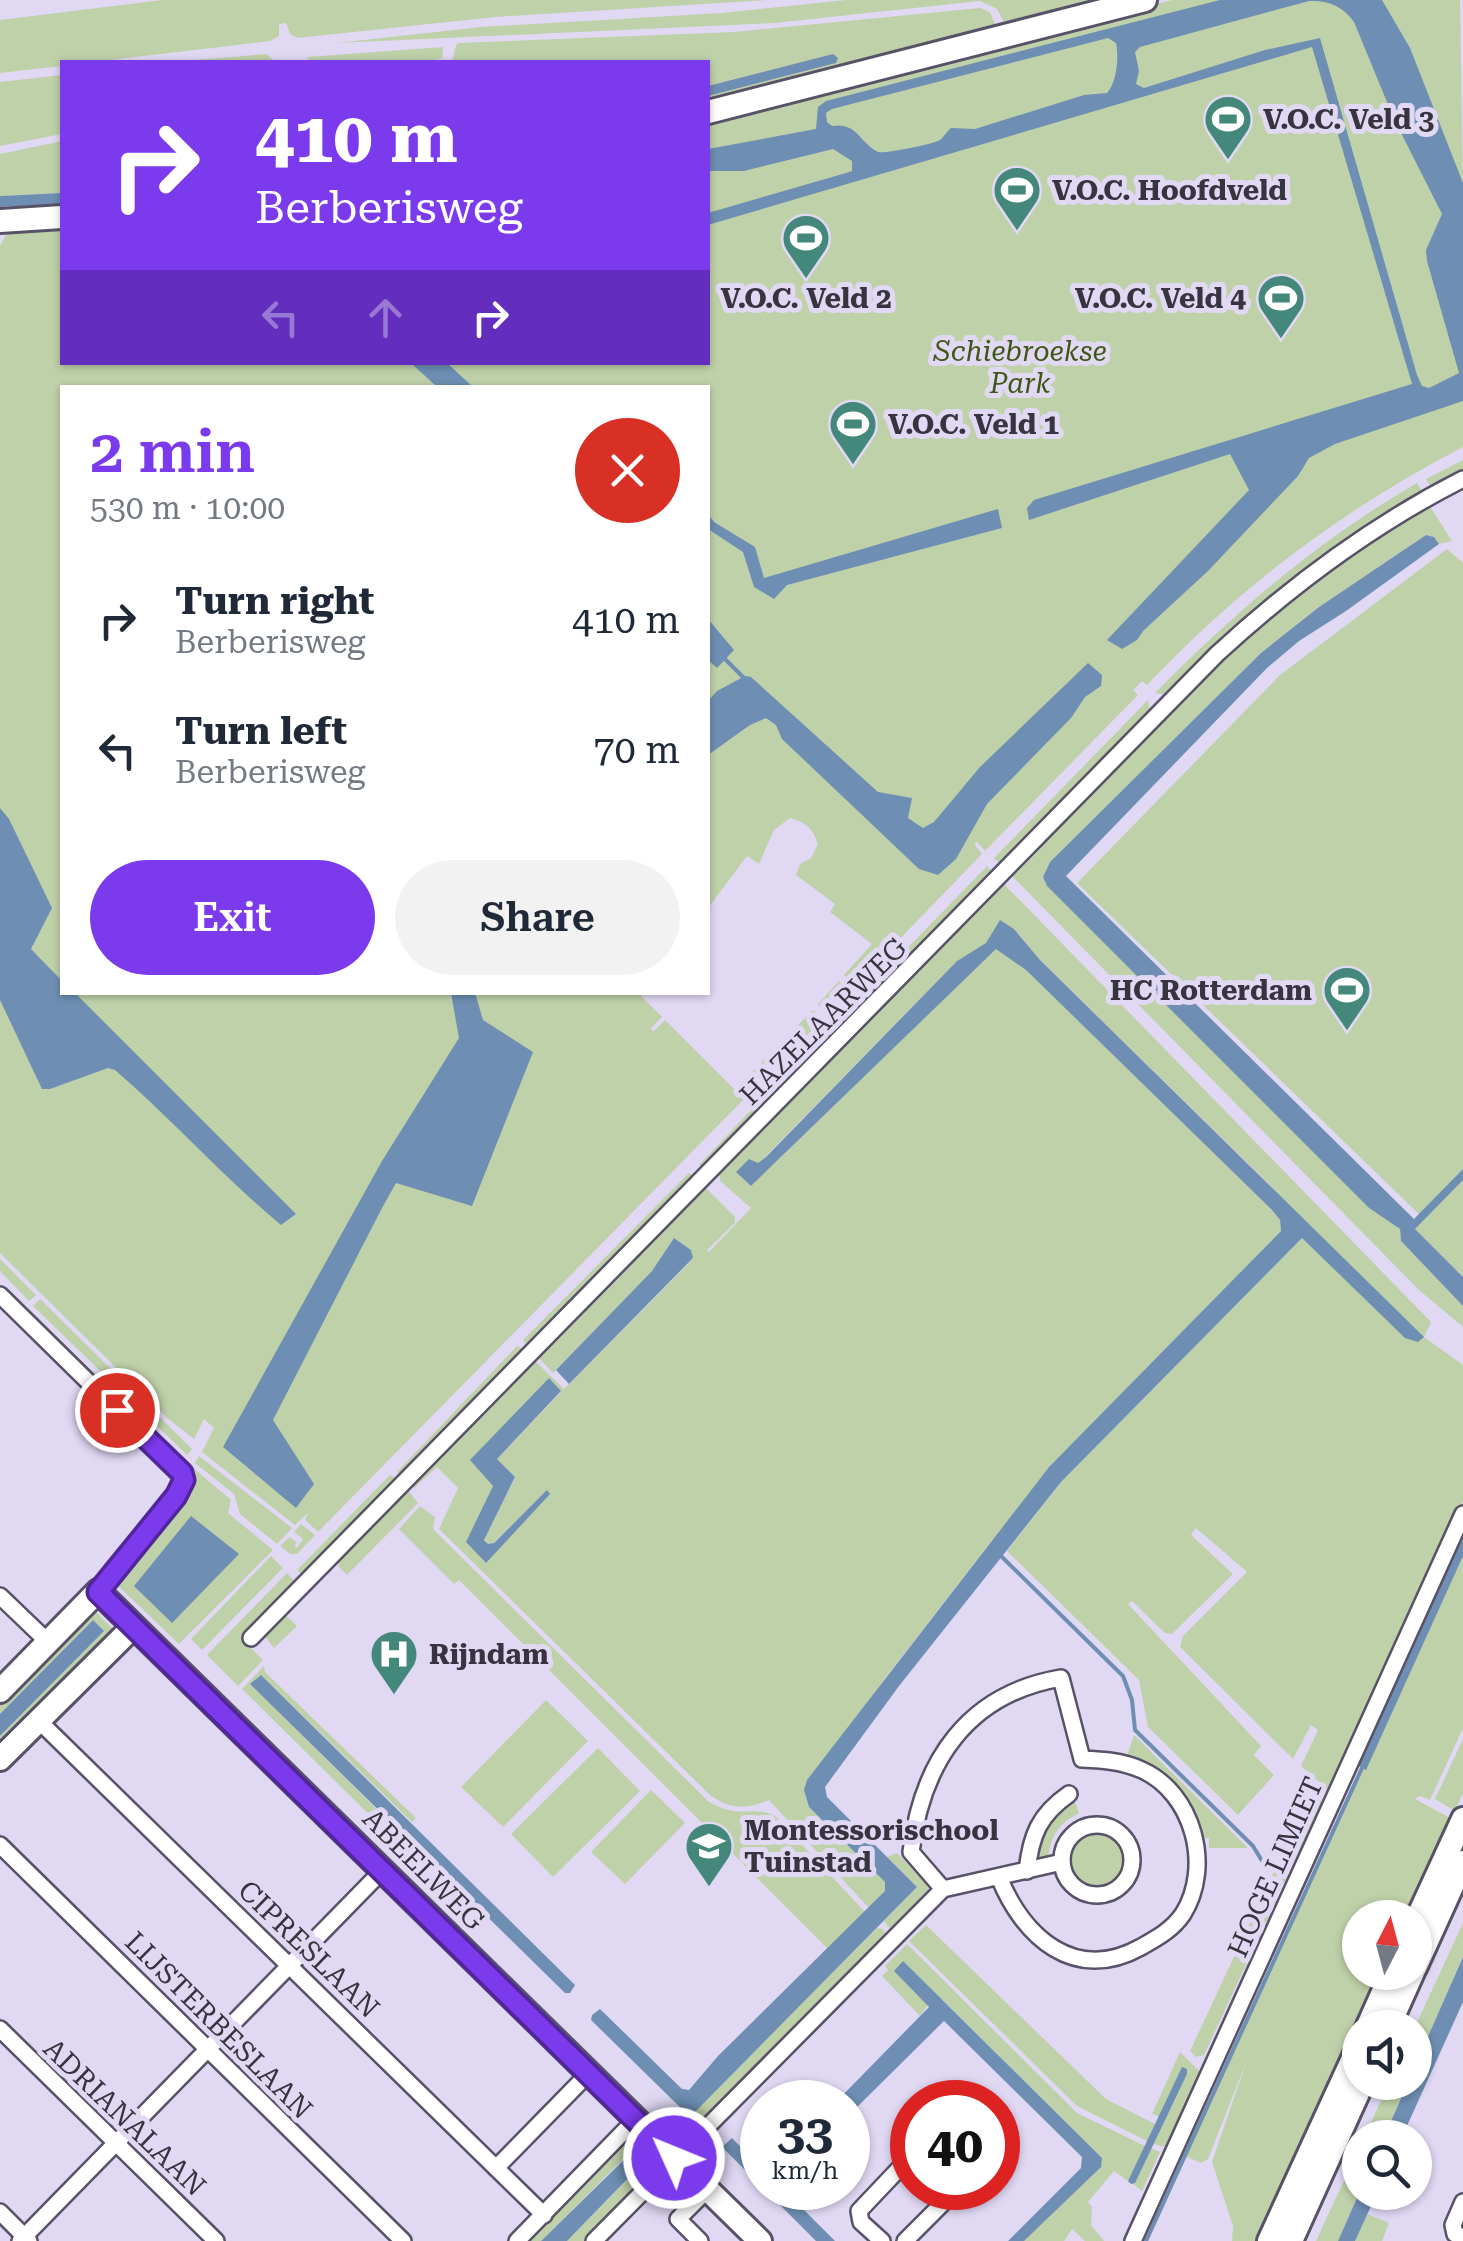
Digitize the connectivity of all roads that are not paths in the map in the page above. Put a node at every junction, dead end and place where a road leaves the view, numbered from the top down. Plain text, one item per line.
1 (1145, 0) edge
2 (710, 111) edge
3 (60, 218) edge
4 (0, 222) edge
5 (1463, 479) edge
6 (0, 1296) edge
7 (1463, 1514) edge
8 (98, 1592) junction
9 (0, 1596) edge
10 (132, 1628) junction
11 (251, 1638) dead end
12 (48, 1642) junction
13 (0, 1692) edge
14 (38, 1720) junction
15 (0, 1759) edge
16 (1069, 1794) dead end
17 (1463, 1819) edge
18 (0, 1844) edge
19 (1062, 1862) junction
20 (1463, 1862) edge
21 (383, 1870) junction
22 (1027, 1870) junction
23 (999, 1877) junction
24 (943, 1889) junction
25 (1426, 1900) edge
26 (1432, 1930) edge
27 (290, 1966) junction
28 (0, 2030) edge
29 (208, 2050) junction
30 (588, 2074) junction
31 (1342, 2081) edge
32 (1355, 2100) edge
33 (635, 2120) junction
34 (117, 2144) junction
35 (674, 2158) junction
36 (496, 2168) junction
37 (890, 2178) edge
38 (708, 2189) junction
39 (1463, 2202) edge
40 (936, 2210) edge
41 (0, 2212) edge
42 (544, 2215) junction
43 (1463, 2237) edge
44 (873, 2238) edge
45 (25, 2240) edge
46 (216, 2241) edge
47 (403, 2241) edge
48 (517, 2241) edge
49 (594, 2241) edge
50 (700, 2241) edge
51 (760, 2241) edge
52 (905, 2241) edge
53 (1133, 2241) edge
54 (1268, 2241) edge
55 (1290, 2241) edge

1 - 2 street
3 - 4 street
5 - 11 street, HAZELAARWEG
6 - 8 street
7 - 53 street, HOGE LIMIET
8 - 10 street, ABEELWEG
8 - 12 street
9 - 12 street
10 - 14 street
10 - 21 street, ABEELWEG
12 - 13 street
14 - 15 street
14 - 27 street, CIPRESLAAN
16 - 22 street
17 - 25 street
18 - 29 street, LIJSTERBESLAAN
19 - 19 street
19 - 22 street
20 - 26 street
21 - 27 street
21 - 30 street, ABEELWEG
22 - 23 street
23 - 24 street
23 - 24 street
24 - 35 street
27 - 29 street
27 - 36 street, CIPRESLAAN
28 - 34 street, ADRIANALAAN
29 - 34 street
29 - 47 street, LIJSTERBESLAAN
30 - 33 street, ABEELWEG
30 - 36 street
31 - 54 street
32 - 55 street
33 - 35 street, ABEELWEG
33 - 42 street
34 - 45 street
34 - 46 street, ADRIANALAAN
35 - 38 street, ABEELWEG
35 - 49 street
36 - 42 street, CIPRESLAAN
37 - 44 street
38 - 50 street
38 - 51 street, ABEELWEG
39 - 43 street
40 - 52 street
41 - 45 street
42 - 48 street

